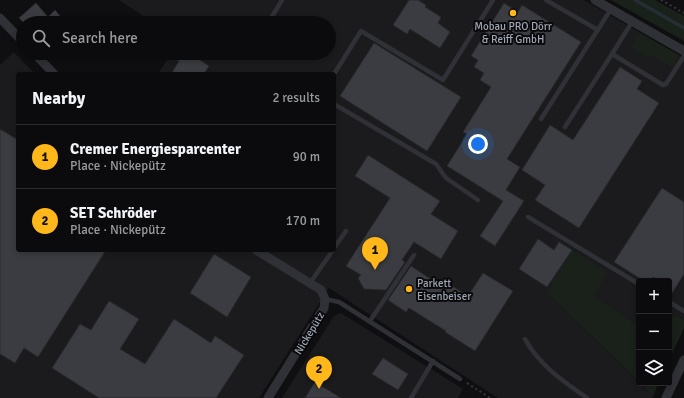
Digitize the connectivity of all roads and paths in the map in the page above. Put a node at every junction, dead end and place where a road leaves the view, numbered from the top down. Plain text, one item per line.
1 (282, 0) edge
2 (493, 0) edge
3 (546, 0) edge
4 (594, 0) edge
5 (661, 0) edge
6 (611, 9) junction
7 (684, 13) edge
8 (272, 16) edge
9 (0, 18) edge
10 (632, 22) junction
11 (598, 30) junction
12 (16, 35) edge
13 (684, 51) edge
14 (612, 54) junction
15 (684, 56) edge
16 (41, 60) edge
17 (52, 72) edge
18 (335, 72) edge
19 (336, 105) edge
20 (540, 119) dead end
21 (565, 127) dead end
22 (478, 200) dead end
23 (528, 217) dead end
24 (346, 232) dead end
25 (336, 245) edge
26 (259, 252) edge
27 (331, 252) edge
28 (414, 255) dead end
29 (636, 282) edge
30 (310, 283) junction
31 (325, 298) junction
32 (672, 304) edge
33 (684, 311) edge
34 (370, 321) junction
35 (525, 340) dead end
36 (684, 360) edge
37 (433, 361) junction
38 (460, 379) joint
39 (268, 398) edge
40 (411, 398) edge
41 (490, 398) edge
42 (587, 398) edge
43 (666, 398) edge

1 - 8 lane
2 - 18 lane
3 - 11 lane
4 - 6 street
5 - 7 path
6 - 10 street
6 - 11 lane
9 - 12 street
10 - 13 street
10 - 14 lane
11 - 20 lane
14 - 15 lane
14 - 21 lane
16 - 17 street
19 - 22 lane
23 - 29 lane
24 - 25 lane
26 - 30 street, Nickepütz
27 - 30 lane
28 - 34 lane
30 - 31 street, Nickepütz
31 - 34 lane
31 - 39 street, Nickepütz
32 - 33 lane
34 - 37 lane
35 - 42 lane
36 - 43 street
37 - 38 lane
37 - 40 lane
38 - 41 path

